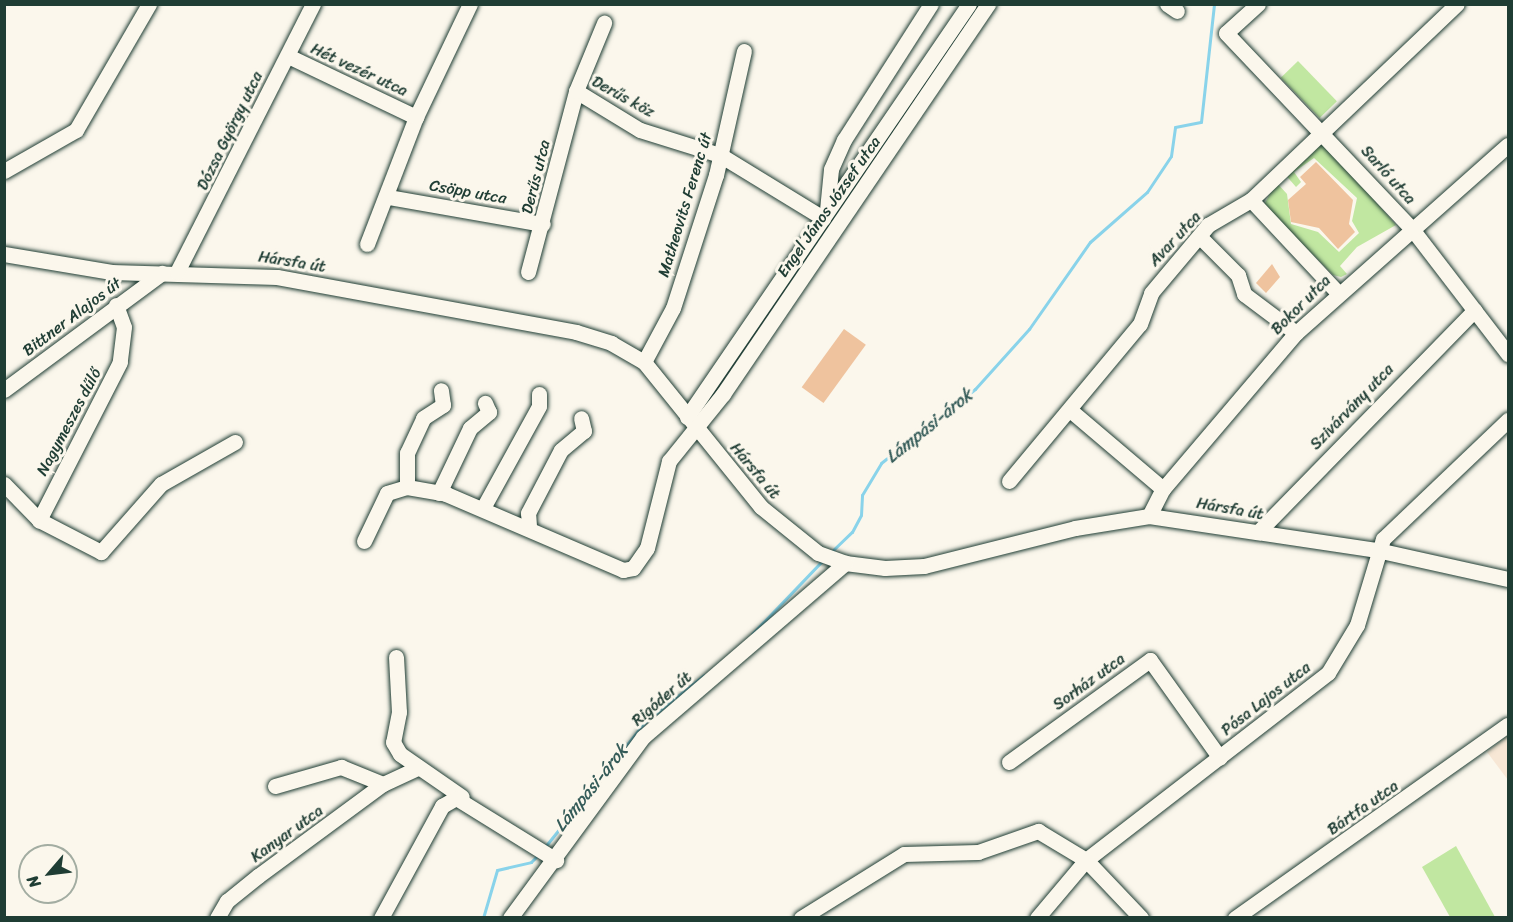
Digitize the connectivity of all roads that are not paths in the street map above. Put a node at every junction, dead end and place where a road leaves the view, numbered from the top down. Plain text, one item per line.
1 (149, 4) edge
2 (313, 4) edge
3 (470, 4) edge
4 (931, 4) edge
5 (969, 4) edge
6 (988, 4) edge
7 (1258, 4) edge
8 (1457, 4) edge
9 (604, 23) dead end
10 (744, 51) dead end
11 (288, 56) junction
12 (576, 91) junction
13 (416, 117) junction
14 (1321, 129) junction
15 (1509, 145) edge
16 (720, 155) junction
17 (4, 171) edge
18 (387, 197) junction
19 (1251, 200) junction
20 (825, 214) junction
21 (543, 224) junction
22 (1412, 229) junction
23 (1200, 237) junction
24 (367, 244) dead end
25 (4, 254) edge
26 (170, 272) junction
27 (528, 272) dead end
28 (1338, 292) junction
29 (116, 305) junction
30 (1475, 310) junction
31 (1296, 333) junction
32 (1509, 354) edge
33 (644, 362) junction
34 (4, 390) edge
35 (441, 390) dead end
36 (539, 394) dead end
37 (485, 403) dead end
38 (1070, 410) junction
39 (581, 418) dead end
40 (1509, 420) edge
41 (691, 422) junction
42 (235, 442) dead end
43 (1009, 482) dead end
44 (4, 484) edge
45 (406, 487) junction
46 (1163, 489) junction
47 (439, 493) junction
48 (483, 508) junction
49 (1149, 516) junction
50 (39, 520) junction
51 (528, 526) junction
52 (1258, 532) junction
53 (364, 541) dead end
54 (1377, 550) junction
55 (840, 561) junction
56 (1509, 579) edge
57 (396, 657) dead end
58 (1509, 725) edge
59 (1220, 758) junction
60 (1010, 762) dead end
61 (417, 768) junction
62 (383, 784) junction
63 (275, 786) dead end
64 (462, 797) junction
65 (546, 854) junction
66 (1086, 860) junction
67 (217, 918) edge
68 (381, 918) edge
69 (510, 918) edge
70 (801, 918) edge
71 (1037, 918) edge
72 (1141, 918) edge
73 (1235, 918) edge

1 - 17 street
2 - 11 street, Dózsa György utca
3 - 13 street, Hét vezér utca
4 - 20 street
5 - 20 street, Engel János József utca
6 - 41 street, Engel János József utca
7 - 14 street, Sarló utca
8 - 14 street, Avar utca
9 - 12 street, Derűs utca
10 - 16 street, Matheovits Ferenc út
11 - 13 street, Hét vezér utca
11 - 26 street, Dózsa György utca
12 - 16 street, Derűs köz
12 - 21 street, Derűs utca
13 - 18 street, Hét vezér utca
14 - 19 street, Avar utca
14 - 22 street, Sarló utca
15 - 22 street, Bokor utca
16 - 20 street, Derűs köz
16 - 33 street, Matheovits Ferenc út
18 - 21 street, Csöpp utca
18 - 24 street, Hét vezér utca
19 - 23 street, Avar utca
19 - 28 street
20 - 41 street, Engel János József utca
21 - 27 street, Derűs utca
22 - 28 street, Bokor utca
22 - 30 street, Sarló utca
23 - 31 street
23 - 38 street, Avar utca
25 - 26 street, Hársfa út
26 - 29 street, Bittner Alajos út
26 - 33 street, Hársfa út
28 - 31 street, Bokor utca
29 - 34 street, Bittner Alajos út
29 - 50 street, Nagymeszes dűlő
30 - 32 street, Sarló utca
30 - 52 street, Szivárvány utca
31 - 46 street, Bokor utca
33 - 41 street, Hársfa út
35 - 45 street
36 - 48 street
37 - 47 street
38 - 43 street, Avar utca
38 - 46 street
39 - 51 street
40 - 54 street
41 - 51 street
41 - 55 street, Hársfa út
42 - 50 street
44 - 50 street
45 - 47 street
45 - 53 street
46 - 49 street, Bokor utca
47 - 48 street
48 - 51 street
49 - 52 street, Hársfa út
49 - 55 street, Hársfa út
52 - 54 street, Hársfa út
54 - 56 street, Hársfa út
54 - 59 street, Pósa Lajos utca
55 - 65 street, Rigóder út
57 - 61 street
58 - 73 street, Bártfa utca
59 - 60 street, Sorház utca
59 - 66 street, Pósa Lajos utca
61 - 62 street, Kanyar utca
61 - 64 street
62 - 63 street
62 - 67 street, Kanyar utca
64 - 65 street
64 - 68 street
65 - 69 street, Rigóder út
66 - 70 street
66 - 71 street, Pósa Lajos utca
66 - 72 street

